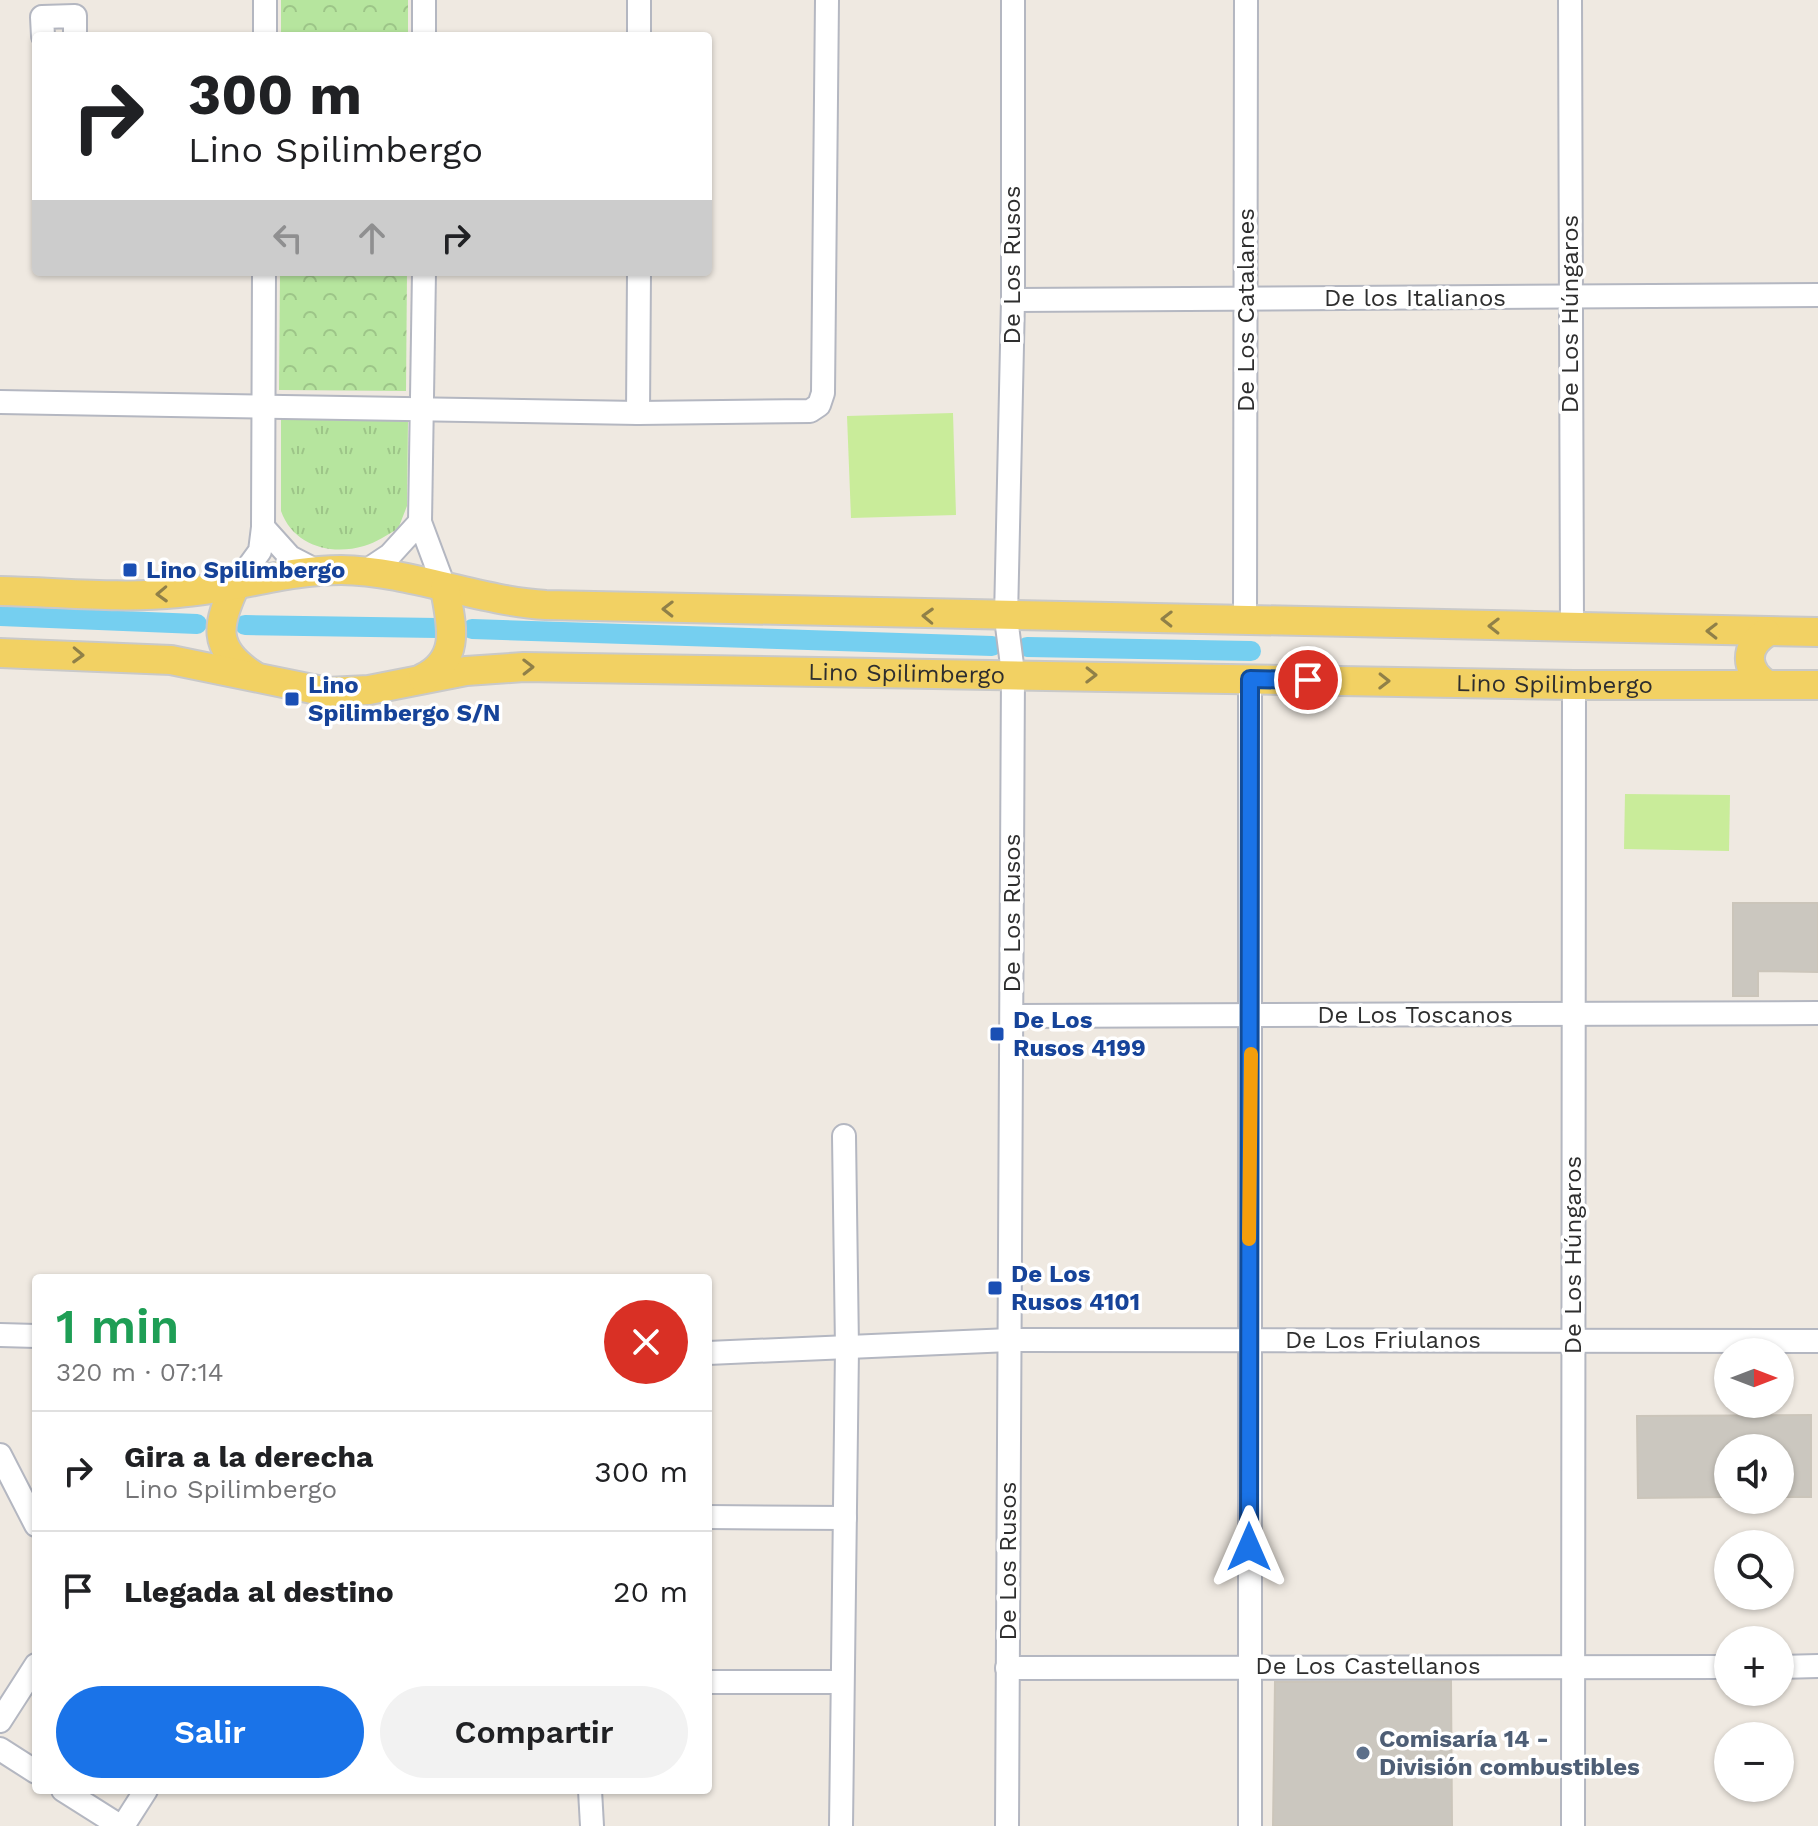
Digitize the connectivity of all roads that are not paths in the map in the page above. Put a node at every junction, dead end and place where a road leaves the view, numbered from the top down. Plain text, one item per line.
1 (265, 0) edge
2 (424, 0) edge
3 (639, 0) edge
4 (827, 0) edge
5 (1013, 0) edge
6 (1246, 0) edge
7 (1570, 0) edge
8 (43, 32) edge
9 (75, 32) edge
10 (265, 32) edge
11 (424, 32) edge
12 (639, 32) edge
13 (264, 276) edge
14 (424, 276) edge
15 (639, 276) edge
16 (1818, 295) edge
17 (1570, 297) junction
18 (1246, 299) junction
19 (1013, 300) junction
20 (0, 402) edge
21 (263, 407) junction
22 (424, 410) junction
23 (638, 413) junction
24 (420, 522) junction
25 (263, 527) junction
26 (317, 571) junction
27 (366, 571) junction
28 (236, 584) junction
29 (445, 589) junction
30 (0, 591) edge
31 (1006, 618) junction
32 (1245, 620) junction
33 (1572, 628) junction
34 (1818, 632) edge
35 (1766, 633) junction
36 (0, 653) edge
37 (1013, 673) junction
38 (253, 675) junction
39 (1250, 679) junction
40 (419, 680) junction
41 (1766, 684) junction
42 (1574, 685) junction
43 (1818, 685) edge
44 (1818, 1013) edge
45 (1573, 1014) junction
46 (1251, 1015) junction
47 (1012, 1016) junction
48 (844, 1136) dead end
49 (0, 1335) edge
50 (32, 1336) edge
51 (1248, 1339) junction
52 (1010, 1340) junction
53 (1818, 1341) edge
54 (1573, 1342) junction
55 (847, 1348) junction
56 (712, 1353) edge
57 (0, 1455) edge
58 (32, 1517) edge
59 (712, 1517) edge
60 (845, 1518) junction
61 (1250, 1665) junction
62 (1818, 1666) edge
63 (1573, 1667) junction
64 (1714, 1667) edge
65 (1794, 1667) edge
66 (1007, 1668) junction
67 (32, 1671) edge
68 (712, 1682) edge
69 (842, 1682) junction
70 (0, 1721) edge
71 (0, 1749) edge
72 (32, 1769) edge
73 (69, 1794) edge
74 (143, 1794) edge
75 (590, 1794) edge
76 (121, 1826) edge
77 (592, 1826) edge
78 (841, 1826) edge
79 (1007, 1826) edge
80 (1250, 1826) edge
81 (1573, 1826) edge

1 - 10 street
2 - 11 street
3 - 12 street
4 - 23 street
5 - 19 street, De Los Rusos
6 - 18 street, De Los Catalanes
7 - 17 street, De Los Húngaros
8 - 9 street
13 - 21 street
14 - 22 street
15 - 23 street
16 - 17 street, De los Italianos
17 - 18 street, De los Italianos
17 - 33 street, De Los Húngaros
18 - 19 street, De los Italianos
18 - 32 street, De Los Catalanes
19 - 31 street, De Los Rusos
20 - 21 street
21 - 22 street
21 - 25 street
22 - 23 street
22 - 24 street
24 - 27 street
24 - 29 street
25 - 26 street
25 - 28 street
26 - 27 main road
26 - 28 main road
27 - 29 main road
28 -> 30 main road
28 - 38 main road
31 -> 29 main road
29 - 40 main road
32 -> 31 main road
31 - 37 street, De Los Rusos
33 -> 32 main road
35 -> 33 main road
34 - 35 main road
35 - 41 main road
36 -> 38 main road, Lino Spilimbergo
37 -> 39 main road, Lino Spilimbergo
40 -> 37 main road, Lino Spilimbergo
37 - 47 street, De Los Rusos
38 - 40 main road, Lino Spilimbergo
39 -> 42 main road, Lino Spilimbergo
39 - 46 street
41 - 42 main road, Lino Spilimbergo
41 - 43 main road, Lino Spilimbergo
42 - 45 street, De Los Húngaros
44 - 45 street, De Los Toscanos
45 - 46 street, De Los Toscanos
45 - 54 street, De Los Húngaros
46 - 47 street, De Los Toscanos
46 - 51 street
47 - 52 street, De Los Rusos
48 - 55 street
49 - 50 street
51 - 52 street, De Los Friulanos
51 - 54 street, De Los Friulanos
51 - 61 street
52 - 55 street, De Los Friulanos
52 - 66 street, De Los Rusos
53 - 54 street, De Los Friulanos
54 - 63 street, De Los Húngaros
55 - 56 street, De Los Friulanos
55 - 60 street
57 - 58 street
59 - 60 street
60 - 69 street
61 - 63 street, De Los Castellanos
61 - 66 street, De Los Castellanos
61 - 80 street
62 - 65 street
63 - 64 street, De Los Castellanos
63 - 81 street, De Los Húngaros
66 - 79 street, De Los Rusos
67 - 70 street
68 - 69 street
69 - 78 street
71 - 72 street
73 - 76 street
74 - 76 street
75 - 77 street

